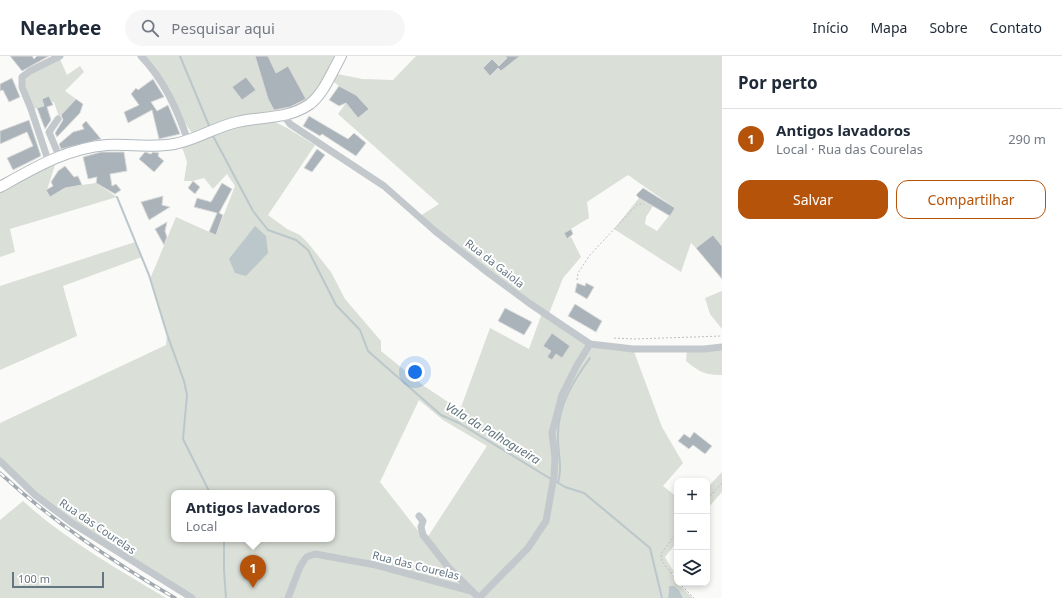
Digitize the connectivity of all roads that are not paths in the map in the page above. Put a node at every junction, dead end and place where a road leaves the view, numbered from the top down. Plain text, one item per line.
1 (60, 56) edge
2 (141, 56) edge
3 (341, 56) edge
4 (284, 116) junction
5 (58, 120) dead end
6 (188, 141) junction
7 (59, 156) junction
8 (48, 160) junction
9 (0, 187) edge
10 (590, 344) junction
11 (722, 347) edge
12 (0, 461) edge
13 (419, 516) dead end
14 (471, 591) junction
15 (192, 598) edge
16 (288, 598) edge
17 (479, 598) edge

1 - 8 street
2 - 6 street
3 - 4 street
4 - 6 street
4 - 10 street, Rua da Gaiola
5 - 7 street
6 - 7 street
7 - 8 street
8 - 9 street
10 - 11 street, Rua da Gaiola
10 - 17 street
12 - 15 street, Rua das Courelas
13 - 14 street
14 - 16 street, Rua das Courelas
14 - 17 street

